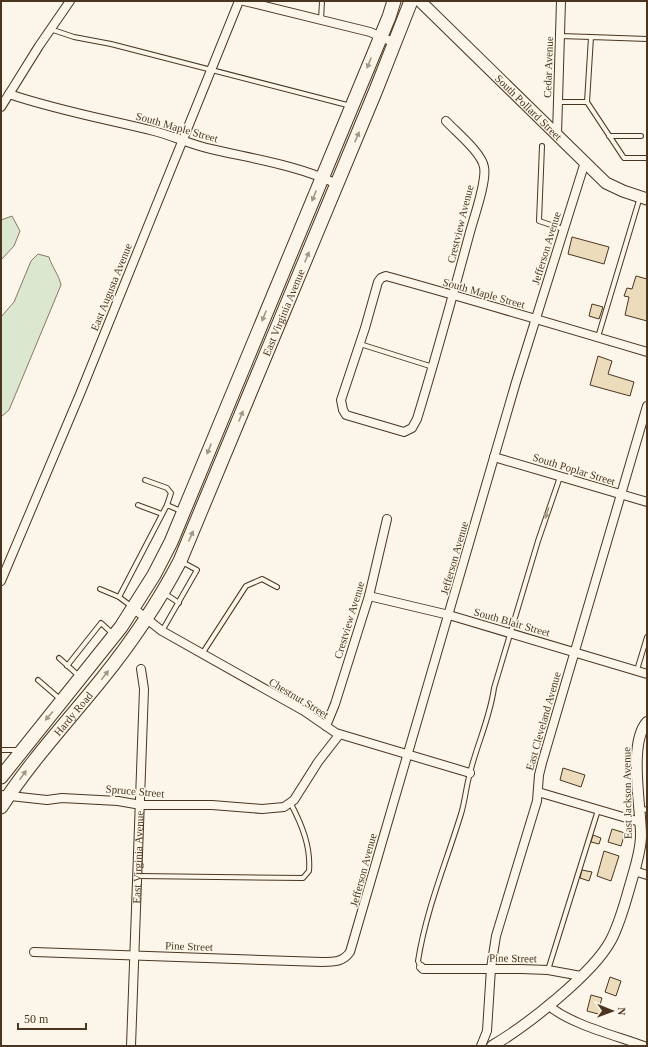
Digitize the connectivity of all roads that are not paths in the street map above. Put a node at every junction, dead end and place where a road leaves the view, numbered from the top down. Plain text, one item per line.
1 (70, 1) edge
2 (239, 1) edge
3 (244, 1) edge
4 (322, 1) edge
5 (394, 1) edge
6 (411, 1) edge
7 (420, 1) edge
8 (561, 1) edge
9 (321, 20) junction
10 (50, 29) junction
11 (380, 36) junction
12 (560, 36) junction
13 (591, 37) junction
14 (647, 39) edge
15 (395, 43) junction
16 (211, 70) junction
17 (9, 94) junction
18 (558, 102) junction
19 (587, 102) junction
20 (351, 106) junction
21 (1, 107) edge
22 (446, 121) dead end
23 (557, 134) junction
24 (609, 136) junction
25 (641, 136) dead end
26 (183, 141) junction
27 (542, 146) dead end
28 (647, 158) edge
29 (585, 162) junction
30 (322, 177) junction
31 (337, 184) junction
32 (644, 198) edge
33 (563, 229) junction
34 (453, 295) junction
35 (536, 319) junction
36 (598, 337) junction
37 (360, 344) junction
38 (647, 352) edge
39 (433, 367) junction
40 (647, 406) edge
41 (494, 457) junction
42 (560, 477) junction
43 (145, 480) dead end
44 (620, 495) junction
45 (647, 502) edge
46 (138, 505) dead end
47 (167, 505) junction
48 (183, 512) junction
49 (162, 514) junction
50 (387, 519) dead end
51 (180, 561) junction
52 (1, 581) edge
53 (277, 587) dead end
54 (100, 589) dead end
55 (162, 592) junction
56 (369, 596) junction
57 (119, 598) junction
58 (179, 603) junction
59 (133, 608) junction
60 (449, 615) junction
61 (146, 619) junction
62 (162, 631) junction
63 (510, 633) junction
64 (115, 635) junction
65 (647, 637) edge
66 (574, 652) junction
67 (202, 654) junction
68 (59, 658) dead end
69 (67, 666) junction
70 (141, 669) dead end
71 (637, 670) junction
72 (647, 674) edge
73 (81, 678) junction
74 (38, 680) dead end
75 (62, 700) junction
76 (647, 722) edge
77 (326, 726) junction
78 (339, 734) junction
79 (1, 750) edge
80 (21, 750) junction
81 (407, 754) junction
82 (3, 772) edge
83 (470, 773) junction
84 (538, 792) junction
85 (5, 795) edge
86 (291, 804) junction
87 (141, 805) junction
88 (1, 807) edge
89 (643, 809) edge
90 (598, 810) junction
91 (640, 822) junction
92 (634, 871) junction
93 (647, 875) edge
94 (138, 876) junction
95 (34, 952) dead end
96 (134, 956) junction
97 (343, 959) joint
98 (421, 967) joint
99 (491, 968) junction
100 (548, 970) junction
101 (581, 976) junction
102 (548, 1005) junction
103 (131, 1046) edge
104 (481, 1046) edge
105 (492, 1046) edge
106 (644, 1046) edge

1 - 10 street
2 - 16 street, East Augusta Avenue
3 - 9 street
4 - 9 lane
5 - 11 main road, East Virginia Avenue
6 - 15 main road, East Virginia Avenue
7 - 23 main road, South Pollard Street
8 - 12 street, Cedar Avenue
9 - 11 street
10 - 16 lane
10 - 17 street
11 - 15 street
11 -> 20 main road, East Virginia Avenue
12 - 13 lane
12 - 18 street, Cedar Avenue
13 - 14 lane
13 - 19 lane
31 -> 15 main road, East Virginia Avenue
16 - 20 lane
16 - 26 street, East Augusta Avenue
17 - 21 street
17 - 26 street, South Maple Street
18 - 19 lane
18 - 23 street, Cedar Avenue
19 - 24 lane
20 - 30 main road, East Virginia Avenue
22 - 34 street, Crestview Avenue
23 - 29 main road, South Pollard Street
24 - 25 lane
24 - 28 lane
26 - 30 street, South Maple Street
26 - 52 street, East Augusta Avenue
27 - 33 lane
29 - 32 main road, South Pollard Street
29 - 33 street, Jefferson Avenue
30 - 31 street, South Maple Street
30 -> 48 main road, East Virginia Avenue
51 -> 31 main road, East Virginia Avenue
32 - 36 lane
33 - 35 street, Jefferson Avenue
34 - 35 street, South Maple Street
34 - 37 street, South Maple Street
34 - 39 street, Crestview Avenue
35 - 36 street, South Maple Street
35 - 41 street, Jefferson Avenue
36 - 38 street, South Maple Street
37 - 39 lane
37 - 39 street, Crestview Avenue
40 - 44 street, East Cleveland Avenue
41 - 42 street, South Poplar Street
41 - 60 street, Jefferson Avenue
42 - 44 street, South Poplar Street
42 -> 63 lane
43 - 47 lane
44 - 45 street, South Poplar Street
44 - 66 street, East Cleveland Avenue
46 - 49 lane
47 - 48 lane
47 - 49 lane
48 - 59 main road, East Virginia Avenue
49 - 57 lane
50 - 56 street, Crestview Avenue
51 - 55 main road, East Virginia Avenue
51 - 58 lane
53 - 67 lane
54 - 57 lane
55 - 58 lane
55 - 61 main road, East Virginia Avenue
56 - 60 street, South Blair Street
56 - 77 street, Crestview Avenue
57 - 59 lane
58 - 62 lane
59 - 61 street, Chestnut Street
59 - 64 main road, Hardy Road
60 - 63 street, South Blair Street
60 - 81 street, Jefferson Avenue
61 - 62 street, Chestnut Street
85 -> 61 main road, Hardy Road
62 - 67 street, Chestnut Street
63 - 66 street, South Blair Street
63 - 83 lane
64 - 69 lane
64 - 73 main road, Hardy Road
65 - 71 lane
66 - 71 street, South Blair Street
66 - 84 street, East Cleveland Avenue
67 - 77 street, Chestnut Street
68 - 69 lane
69 - 73 lane
70 - 87 street, East Virginia Avenue
71 - 72 street, South Blair Street
73 - 75 main road, Hardy Road
74 - 75 lane
75 -> 80 main road, Hardy Road
76 - 89 street, East Jackson Avenue
77 - 78 street, Chestnut Street
78 - 81 street, Chestnut Street
78 - 86 street
79 - 80 lane
80 - 82 main road, Hardy Road
81 - 83 street, Chestnut Street
81 - 97 street, Jefferson Avenue
83 - 98 lane
84 - 90 street
84 - 99 street, East Cleveland Avenue
85 - 87 street, Spruce Street
85 - 88 main road, Hardy Road
86 - 87 street, Spruce Street
86 - 94 lane
87 - 94 street, East Virginia Avenue
89 - 91 street, East Jackson Avenue
90 - 91 street
90 - 100 lane
91 - 92 street, East Jackson Avenue
92 - 93 street
92 - 101 street, East Jackson Avenue
94 - 96 street, East Virginia Avenue
95 - 96 street, Pine Street
96 - 97 street, Pine Street
96 - 103 street, East Virginia Avenue
98 - 99 street, Pine Street
99 - 100 street, Pine Street
99 - 104 street, East Cleveland Avenue
100 - 101 street, Pine Street
101 - 102 street, East Jackson Avenue
102 - 105 street, East Jackson Avenue
102 - 106 street

